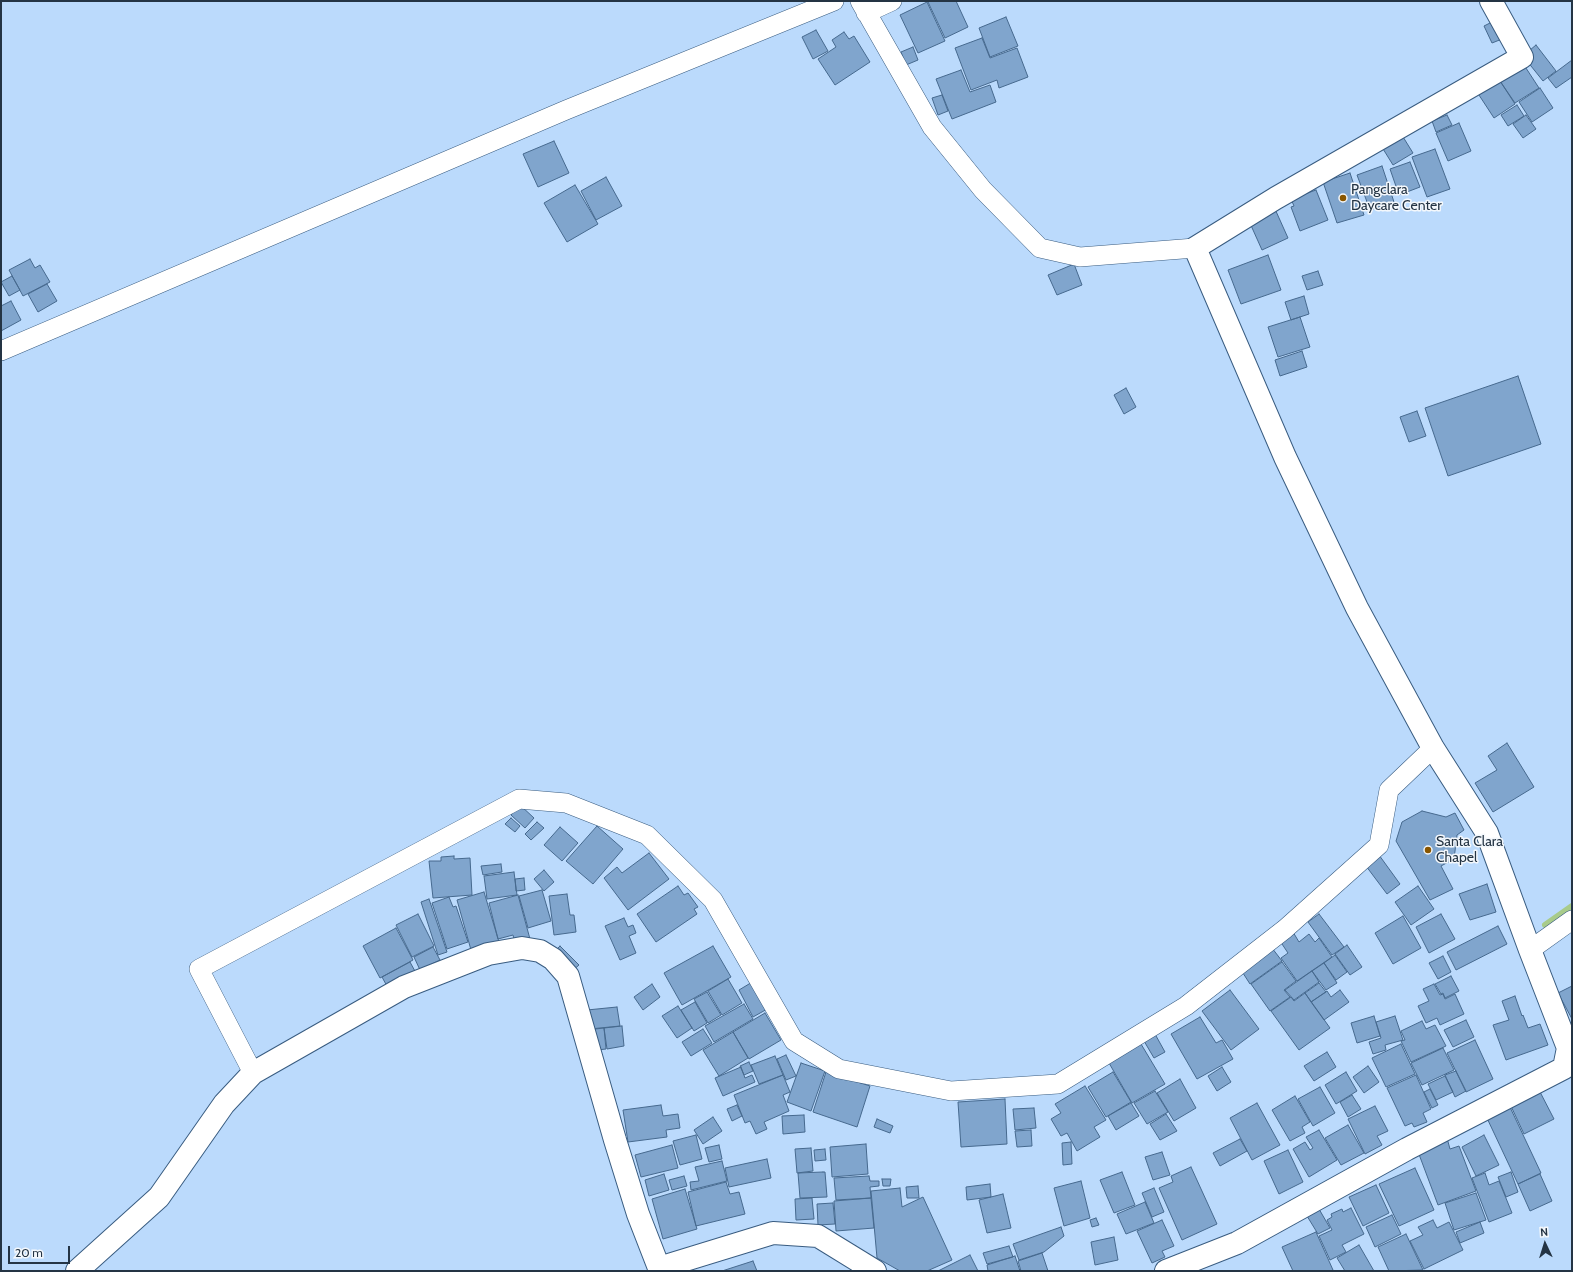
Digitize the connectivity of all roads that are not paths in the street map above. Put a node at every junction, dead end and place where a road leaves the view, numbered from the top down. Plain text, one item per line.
1 (834, 1) edge
2 (892, 1) edge
3 (1491, 1) edge
4 (863, 7) edge
5 (1195, 248) junction
6 (1, 351) edge
7 (1433, 748) junction
8 (1572, 920) edge
9 (1530, 950) junction
10 (253, 1073) junction
11 (77, 1271) edge
12 (875, 1271) edge
13 (1166, 1271) edge

1 - 6 street
2 - 4 street
3 - 5 street
4 - 5 street
5 - 7 street
7 - 9 street
7 - 10 street
8 - 9 street
9 - 13 street
10 - 11 street
10 - 12 street

